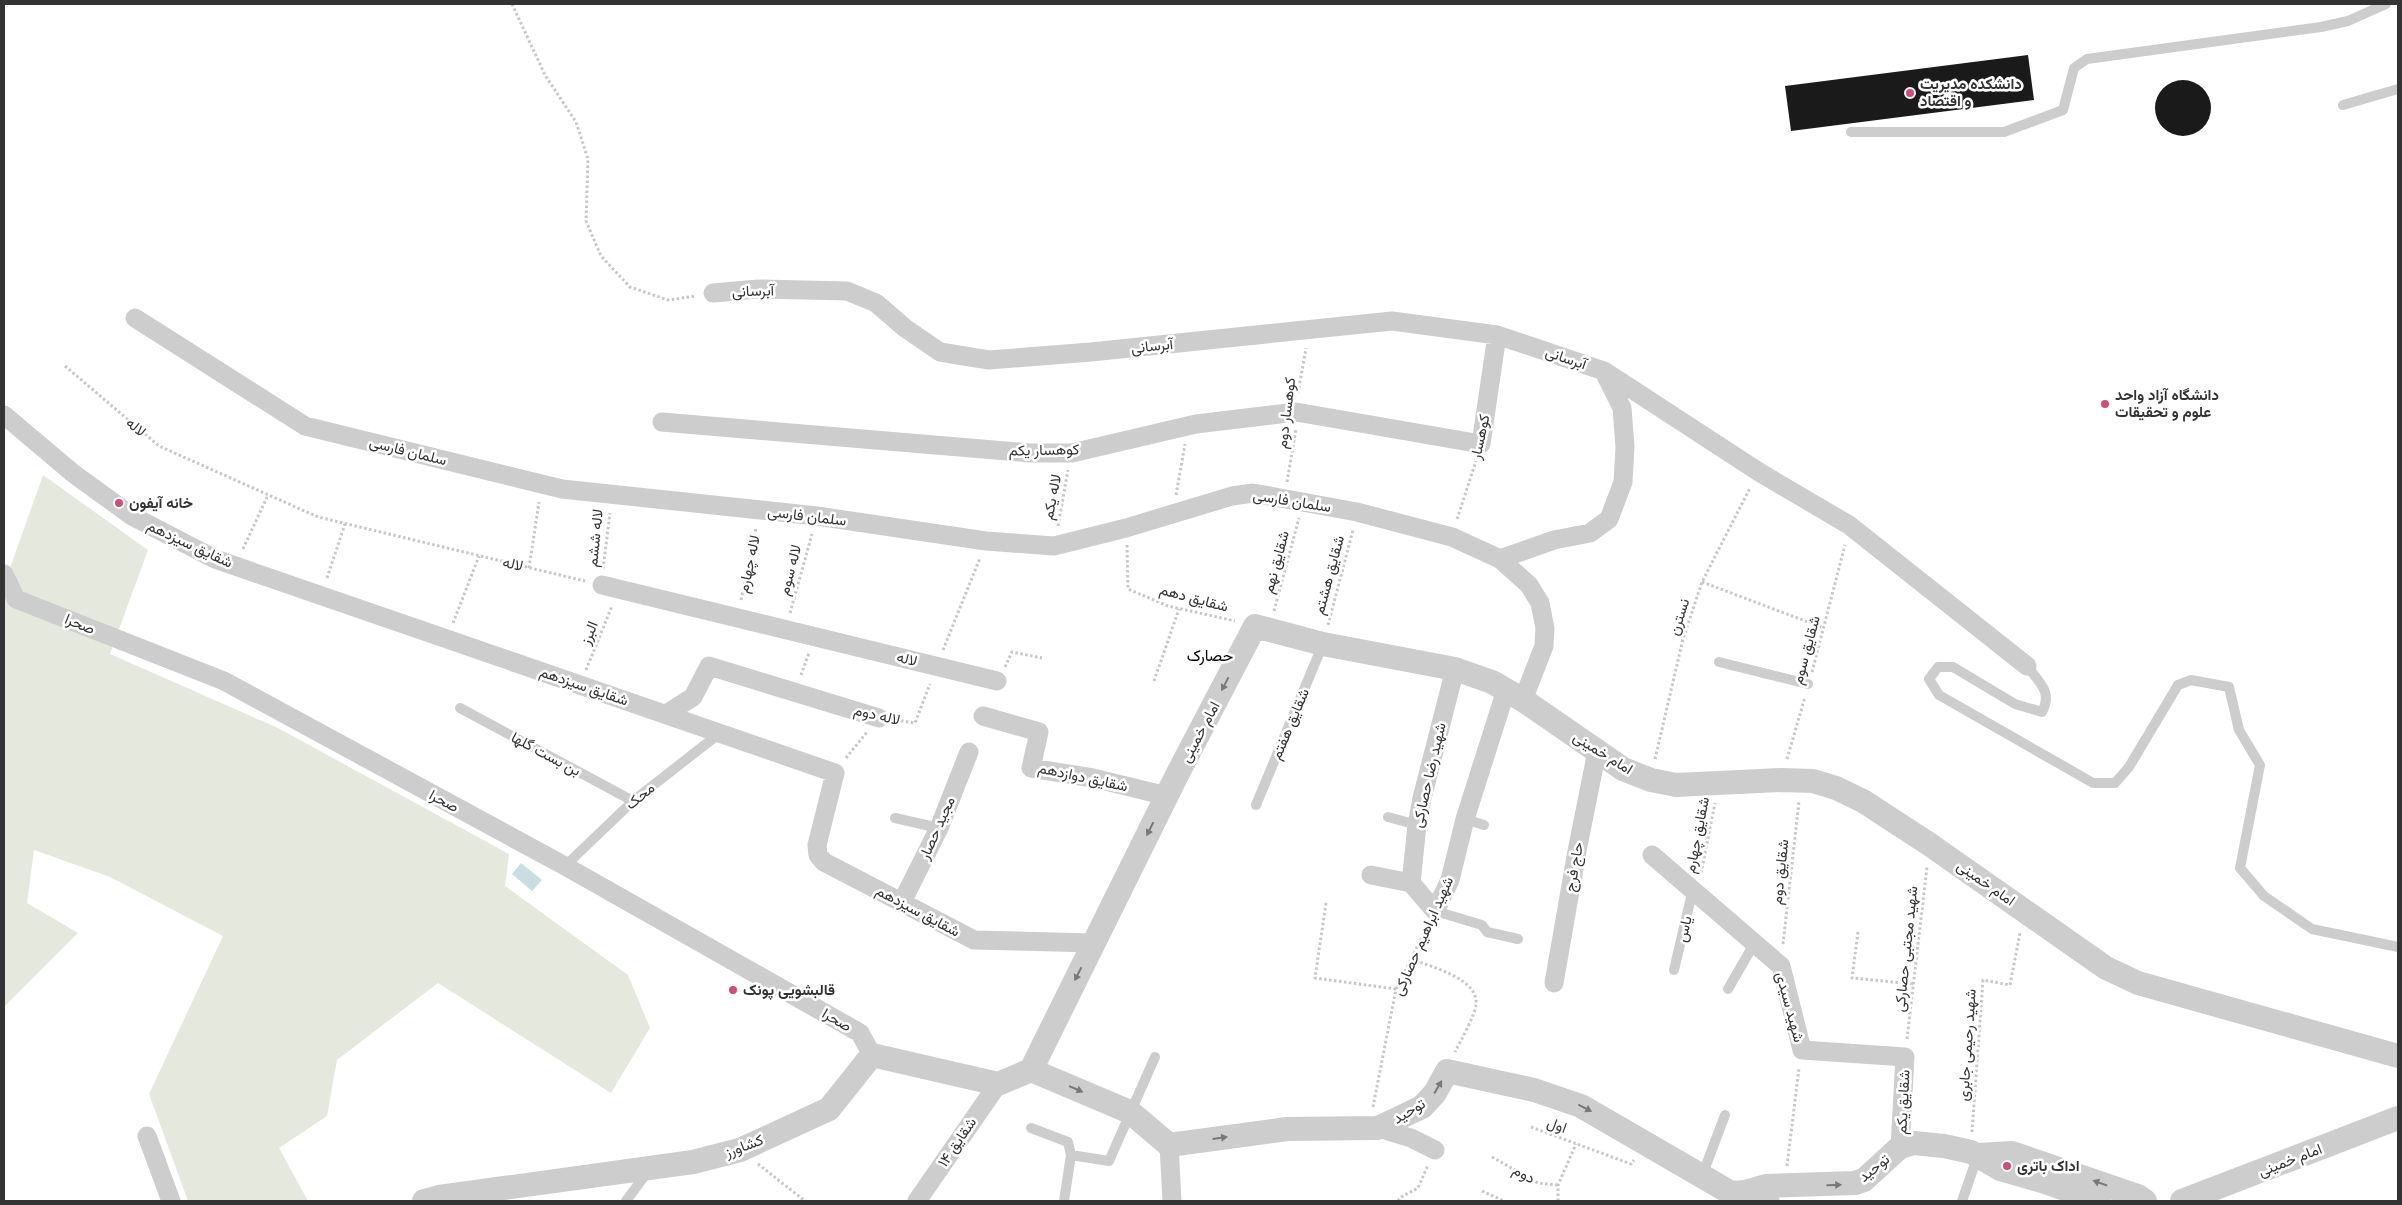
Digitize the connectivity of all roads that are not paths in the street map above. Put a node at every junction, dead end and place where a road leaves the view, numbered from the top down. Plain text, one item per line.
1 (2386, 4) edge
2 (2398, 89) edge
3 (2343, 105) dead end
4 (1851, 132) dead end
5 (714, 293) road end
6 (135, 318) dead end
7 (1498, 335) junction
8 (1604, 371) junction
9 (4, 415) edge
10 (662, 422) dead end
11 (1481, 444) joint
12 (1500, 559) junction
13 (4, 574) edge
14 (610, 587) road end
15 (10, 598) edge
16 (1323, 644) junction
17 (1719, 662) dead end
18 (2027, 666) joint
19 (1455, 670) junction
20 (997, 681) dead end
21 (1808, 684) road end
22 (1514, 695) junction
23 (460, 708) dead end
24 (666, 714) junction
25 (983, 716) dead end
26 (879, 718) road end
27 (720, 733) junction
28 (1597, 751) junction
29 (969, 752) dead end
30 (1167, 796) junction
31 (633, 801) junction
32 (1256, 805) dead end
33 (1388, 817) dead end
34 (895, 818) dead end
35 (1465, 819) junction
36 (1484, 824) dead end
37 (1417, 825) junction
38 (939, 828) junction
39 (1652, 855) dead end
40 (565, 866) junction
41 (1371, 875) dead end
42 (1411, 883) junction
43 (1695, 890) junction
44 (902, 902) junction
45 (1435, 911) junction
46 (1518, 939) dead end
47 (1093, 944) junction
48 (1754, 944) junction
49 (2398, 947) edge
50 (1674, 970) dead end
51 (1554, 983) dead end
52 (1728, 989) dead end
53 (872, 1055) junction
54 (2398, 1056) edge
55 (1155, 1057) dead end
56 (1905, 1057) joint
57 (1031, 1070) junction
58 (998, 1084) junction
59 (1130, 1112) junction
60 (1724, 1115) dead end
61 (2398, 1118) edge
62 (1030, 1128) dead end
63 (1373, 1128) junction
64 (147, 1136) dead end
65 (1169, 1145) junction
66 (1900, 1146) junction
67 (1435, 1150) road end
68 (1974, 1154) junction
69 (1071, 1155) junction
70 (651, 1167) junction
71 (1702, 1176) junction
72 (1774, 1191) edge
73 (171, 1201) edge
74 (424, 1201) edge
75 (626, 1201) edge
76 (917, 1201) edge
77 (1064, 1201) edge
78 (1172, 1201) edge
79 (1962, 1201) edge
80 (2099, 1201) edge
81 (2145, 1201) edge
82 (2182, 1201) edge

1 - 4 lane
2 - 3 lane
5 - 7 street, آبرسانی
6 - 12 street, سلمان فارسی
7 - 8 street, آبرسانی
7 - 11 street, کوهسار
8 - 12 street, آبرسانی
8 - 18 street, آبرسانی
9 - 24 street, شقایق سیزدهم
10 - 11 street, کوهسار یکم
12 - 22 street
13 - 15 street, صحرا
14 - 20 street, لاله
15 - 40 street, صحرا
16 - 19 street, امام خمینی
16 -> 30 street, امام خمینی
16 - 32 lane, شقایق هفتم
17 - 21 lane
18 - 49 lane
19 - 22 street, امام خمینی
19 - 37 street, شهید رضا حصارکی
22 - 28 street, امام خمینی
22 - 35 street, شهید ابراهیم حصارکی
23 - 31 lane, بن بست گلها
24 - 26 street, لاله دوم
24 - 27 street, شقایق سیزدهم
25 - 30 street, شقایق دوازدهم
27 - 31 lane, محک
27 - 44 street, شقایق سیزدهم
28 - 51 street, حاج فرج
28 - 54 street, امام خمینی
29 - 38 street, مجید حصار
30 -> 47 street, امام خمینی
31 - 40 lane, محک
33 - 37 lane
34 - 38 lane
35 - 36 lane
35 - 45 street, شهید ابراهیم حصارکی
37 - 42 street, شهید رضا حصارکی
38 - 44 street, مجید حصار
39 - 43 street, شهید سیدی
40 - 53 street, صحرا
41 - 42 street
42 - 45 street
43 - 48 street, شهید سیدی
43 - 50 lane, یاس
44 - 47 street, شقایق سیزدهم
45 - 46 lane
47 -> 57 street, امام خمینی
48 - 52 lane
48 - 56 street, شهید سیدی
53 - 58 street
53 - 70 street, کشاورز
55 - 59 lane
56 - 66 street, شقایق یکم
57 - 58 street
57 -> 59 street
58 - 76 street, شقایق ۱۴
59 - 65 street
59 - 69 lane
60 - 71 lane
61 - 82 street, امام خمینی
62 - 69 lane
65 -> 63 street, توحید
63 - 67 street
63 -> 71 street, توحید
64 - 73 street
65 - 78 street
66 - 68 street, توحید
72 -> 66 street, توحید
68 - 79 lane
68 - 80 street, توحید
81 -> 68 street, توحید
69 - 77 lane
70 - 74 street, کشاورز
70 - 75 lane
71 - 72 street, توحید

